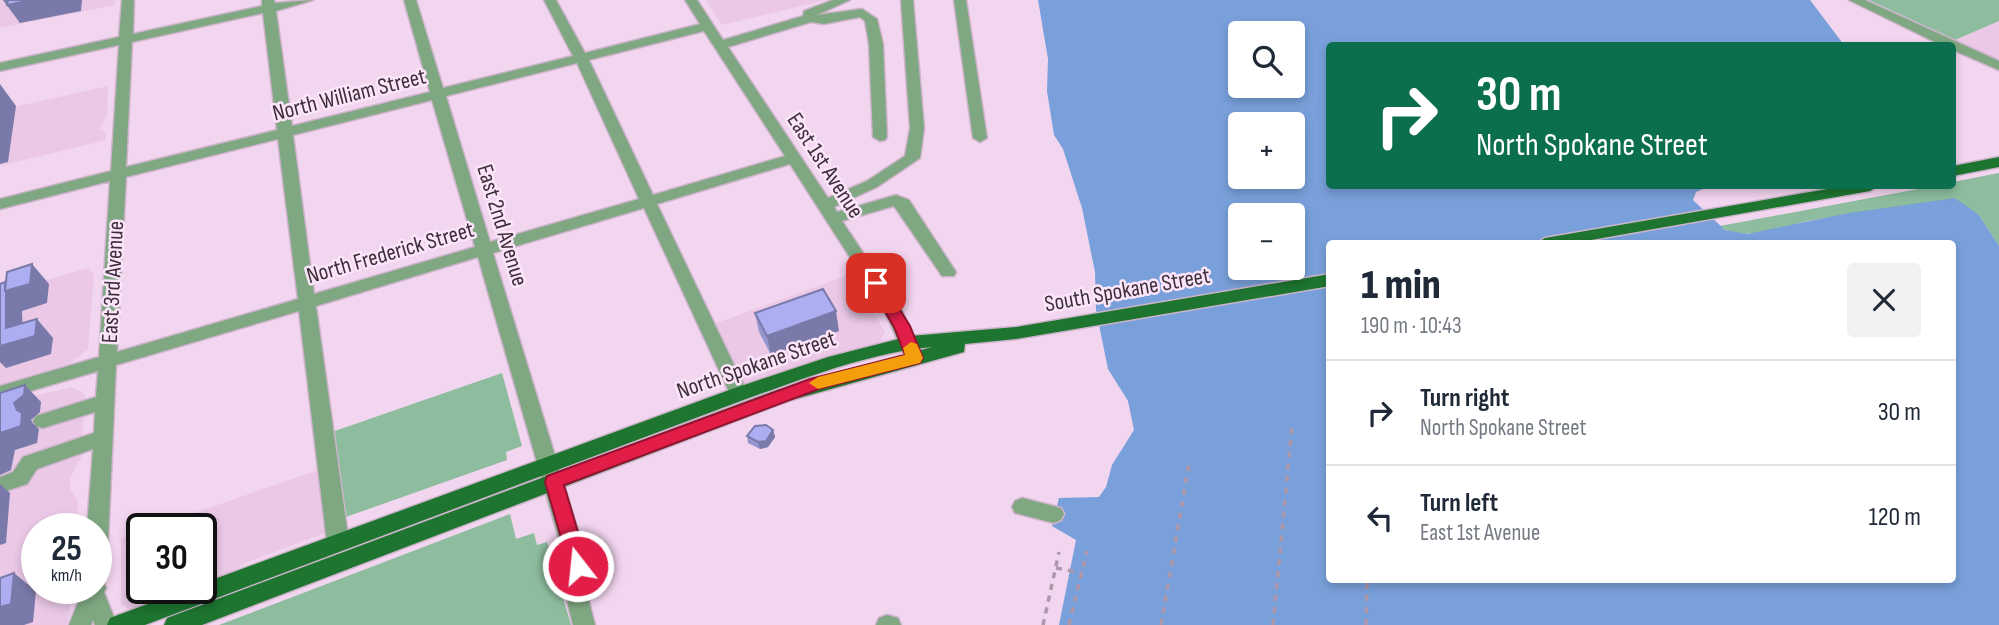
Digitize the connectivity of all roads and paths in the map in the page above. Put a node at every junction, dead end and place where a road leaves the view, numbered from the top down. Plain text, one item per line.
1 (128, 0) edge
2 (307, 0) edge
3 (410, 0) edge
4 (550, 0) edge
5 (691, 0) edge
6 (844, 0) edge
7 (907, 0) edge
8 (960, 0) edge
9 (1855, 0) edge
10 (269, 4) edge
11 (810, 18) junction
12 (708, 26) junction
13 (126, 40) junction
14 (1947, 42) edge
15 (720, 45) junction
16 (1956, 46) edge
17 (581, 58) junction
18 (1999, 66) edge
19 (0, 67) edge
20 (438, 96) junction
21 (287, 133) junction
22 (880, 137) dead end
23 (980, 138) dead end
24 (794, 158) junction
25 (1999, 162) edge
26 (1956, 170) edge
27 (118, 174) junction
28 (1853, 189) edge
29 (649, 200) junction
30 (0, 204) edge
31 (829, 212) junction
32 (1562, 240) edge
33 (486, 248) junction
34 (947, 272) dead end
35 (1326, 281) edge
36 (309, 300) junction
37 (1016, 333) joint
38 (912, 351) junction
39 (108, 361) junction
40 (0, 393) edge
41 (739, 394) junction
42 (106, 401) junction
43 (43, 421) dead end
44 (1292, 426) dead end
45 (103, 438) junction
46 (1189, 464) dead end
47 (551, 473) junction
48 (0, 485) edge
49 (1023, 507) dead end
50 (99, 513) edge
51 (1054, 514) dead end
52 (338, 543) junction
53 (1087, 551) dead end
54 (1059, 552) dead end
55 (1056, 568) junction
56 (1082, 573) junction
57 (1367, 583) edge
58 (90, 604) edge
59 (99, 604) edge
60 (80, 625) edge
61 (106, 625) edge
62 (118, 625) edge
63 (175, 625) edge
64 (584, 625) edge
65 (1043, 625) edge
66 (1069, 625) edge
67 (1161, 625) edge
68 (1273, 625) edge
69 (1366, 625) edge

1 - 13 street, East 3rd Avenue
2 - 10 street
3 - 20 street, East 2nd Avenue
4 - 17 street
5 - 12 street, East 1st Avenue
6 - 11 street
7 - 31 street
8 - 23 street
9 - 14 street
10 - 13 street
10 - 21 street
11 - 15 street
11 - 22 street
12 - 15 street, East 1st Avenue
12 - 17 street, North William Street
13 - 19 street
13 - 27 street, East 3rd Avenue
15 - 24 street, East 1st Avenue
16 - 18 street
17 - 20 street, North William Street
17 - 29 street
20 - 21 street, North William Street
20 - 33 street, East 2nd Avenue
21 - 27 street, North William Street
21 - 36 street
24 - 29 street, North Frederick Street
24 - 31 street, East 1st Avenue
25 - 26 main road
27 - 30 street, North William Street
27 - 39 street, East 3rd Avenue
28 - 32 main road
29 - 33 street, North Frederick Street
29 - 41 street
31 - 34 street
31 - 38 street, East 1st Avenue
33 - 36 street, North Frederick Street
33 - 47 street, East 2nd Avenue
35 - 37 main road, South Spokane Street
36 - 39 street, North Frederick Street
36 - 52 street
37 - 38 main road, North Spokane Street
38 - 41 main road, North Spokane Street
38 - 47 main road, North Spokane Street
39 - 40 street, North Frederick Street
39 - 42 street, East 3rd Avenue
41 - 47 main road, North Spokane Street
42 - 43 street
42 - 45 street, East 3rd Avenue
44 - 68 path
45 - 48 street
45 - 50 street, East 3rd Avenue
46 - 67 path
47 - 52 main road, North Spokane Street
47 - 63 main road, North Spokane Street
47 - 64 street, East 2nd Avenue
49 - 51 street
52 - 62 main road, North Spokane Street
53 - 56 path
54 - 55 path
55 - 56 path
55 - 65 path
56 - 66 path
57 - 69 path
58 - 60 street
59 - 61 street

